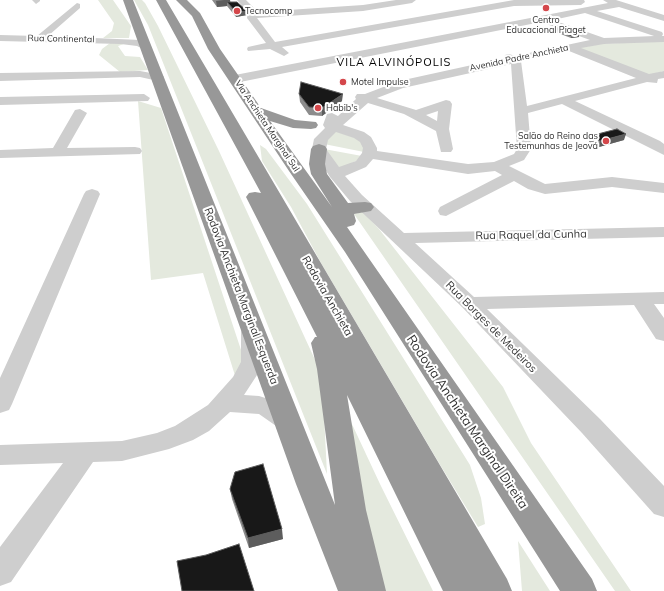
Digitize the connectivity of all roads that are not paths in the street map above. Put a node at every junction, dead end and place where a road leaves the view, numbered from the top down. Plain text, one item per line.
1 (128, 0) edge
2 (181, 0) edge
3 (190, 0) edge
4 (241, 0) edge
5 (301, 0) edge
6 (412, 0) edge
7 (523, 1) edge
8 (154, 2) edge
9 (460, 2) dead end
10 (612, 2) edge
11 (357, 4) edge
12 (77, 6) dead end
13 (478, 10) junction
14 (586, 11) junction
15 (298, 12) junction
16 (196, 15) junction
17 (253, 15) junction
18 (664, 18) edge
19 (543, 19) junction
20 (391, 24) junction
21 (518, 24) junction
22 (664, 37) edge
23 (0, 38) edge
24 (39, 39) junction
25 (136, 39) junction
26 (600, 40) junction
27 (428, 41) junction
28 (273, 46) junction
29 (567, 46) junction
30 (252, 49) dead end
31 (511, 58) junction
32 (304, 66) junction
33 (151, 73) junction
34 (664, 74) edge
35 (0, 77) edge
36 (648, 78) junction
37 (235, 79) junction
38 (664, 84) edge
39 (362, 97) junction
40 (144, 98) dead end
41 (0, 101) edge
42 (565, 101) junction
43 (211, 106) junction
44 (257, 111) junction
45 (522, 111) junction
46 (80, 113) dead end
47 (416, 114) junction
48 (332, 121) junction
49 (311, 125) junction
50 (442, 129) junction
51 (319, 146) junction
52 (663, 148) edge
53 (446, 149) dead end
54 (135, 151) dead end
55 (58, 152) junction
56 (0, 154) edge
57 (369, 154) junction
58 (497, 166) junction
59 (297, 171) junction
60 (335, 174) junction
61 (512, 176) junction
62 (664, 188) edge
63 (92, 194) dead end
64 (366, 207) junction
65 (446, 210) dead end
66 (344, 211) junction
67 (664, 232) edge
68 (397, 238) junction
69 (351, 246) junction
70 (305, 293) junction
71 (664, 298) edge
72 (640, 299) junction
73 (469, 303) junction
74 (252, 324) junction
75 (664, 334) edge
76 (225, 403) junction
77 (0, 404) edge
78 (288, 421) junction
79 (85, 453) junction
80 (0, 455) edge
81 (664, 506) edge
82 (0, 572) edge
83 (355, 591) edge
84 (369, 591) edge
85 (461, 591) edge
86 (495, 591) edge
87 (580, 591) edge

1 - 25 highway, Rodovia Anchieta Marginal Esquerda
2 - 16 highway, Via Anchieta Marginal Sul
3 - 16 highway
4 - 17 street
5 - 15 street
6 - 11 street
7 - 10 street
7 - 13 street
7 - 19 street
8 - 43 highway, Rodovia Anchieta
9 - 13 street
10 - 14 street
10 - 18 street
11 - 15 street
11 - 20 street
12 - 24 street
13 - 20 street
13 - 21 street
14 - 19 street
14 - 22 street
15 - 17 street
16 - 37 highway, Via Anchieta Marginal Sul
17 - 28 street
19 - 21 street
19 - 26 street
20 - 27 street
20 - 28 street
21 - 27 street
22 - 26 street, Avenida Padre Anchieta
23 - 24 street, Rua Continental
24 - 25 street, Rua Continental
25 - 33 highway, Rodovia Anchieta Marginal Esquerda
26 - 29 street, Avenida Padre Anchieta
27 - 32 street
28 - 30 street
28 - 32 street
29 - 31 street, Avenida Padre Anchieta
29 - 36 street
31 - 39 street, Avenida Padre Anchieta
31 - 45 street
32 - 37 street
33 - 35 street
33 - 74 highway, Rodovia Anchieta Marginal Esquerda
34 - 36 street
36 - 38 street
36 - 42 street
37 - 44 highway, Via Anchieta Marginal Sul
39 - 47 street
39 - 48 street, Avenida Padre Anchieta
40 - 41 street
42 - 45 street
42 - 52 street
43 - 59 highway
43 - 70 highway, Rodovia Anchieta
43 - 86 highway, Rodovia Anchieta
44 - 49 highway
44 - 59 highway, Via Anchieta Marginal Sul
45 - 58 street
46 - 55 street
47 - 50 street
47 - 50 street
48 - 49 street, Avenida Padre Anchieta
48 - 51 street, Avenida Padre Anchieta
48 - 57 street
49 - 51 street, Rua Borges de Medeiros
50 - 53 street
51 - 60 street, Rua Borges de Medeiros
51 - 66 highway
54 - 55 street
55 - 56 street
57 - 58 street
57 - 60 street
58 - 61 street
59 - 69 highway, Via Anchieta Marginal Sul
60 - 64 street, Rua Borges de Medeiros
61 - 62 street
61 - 65 street
63 - 77 street
64 - 66 highway
64 - 68 street, Rua Borges de Medeiros
66 - 69 highway
67 - 68 street, Rua Raquel da Cunha
68 - 73 street, Rua Borges de Medeiros
69 - 87 highway, Rodovia Anchieta Marginal Direita
70 - 84 highway
70 - 85 highway, Rodovia Anchieta
71 - 72 street
72 - 73 street
72 - 75 street
73 - 81 street, Rua Borges de Medeiros
74 - 76 street
74 - 78 highway, Rodovia Anchieta Marginal Esquerda
76 - 78 street
76 - 79 street
78 - 83 highway, Rodovia Anchieta Marginal Esquerda
79 - 80 street
79 - 82 street

